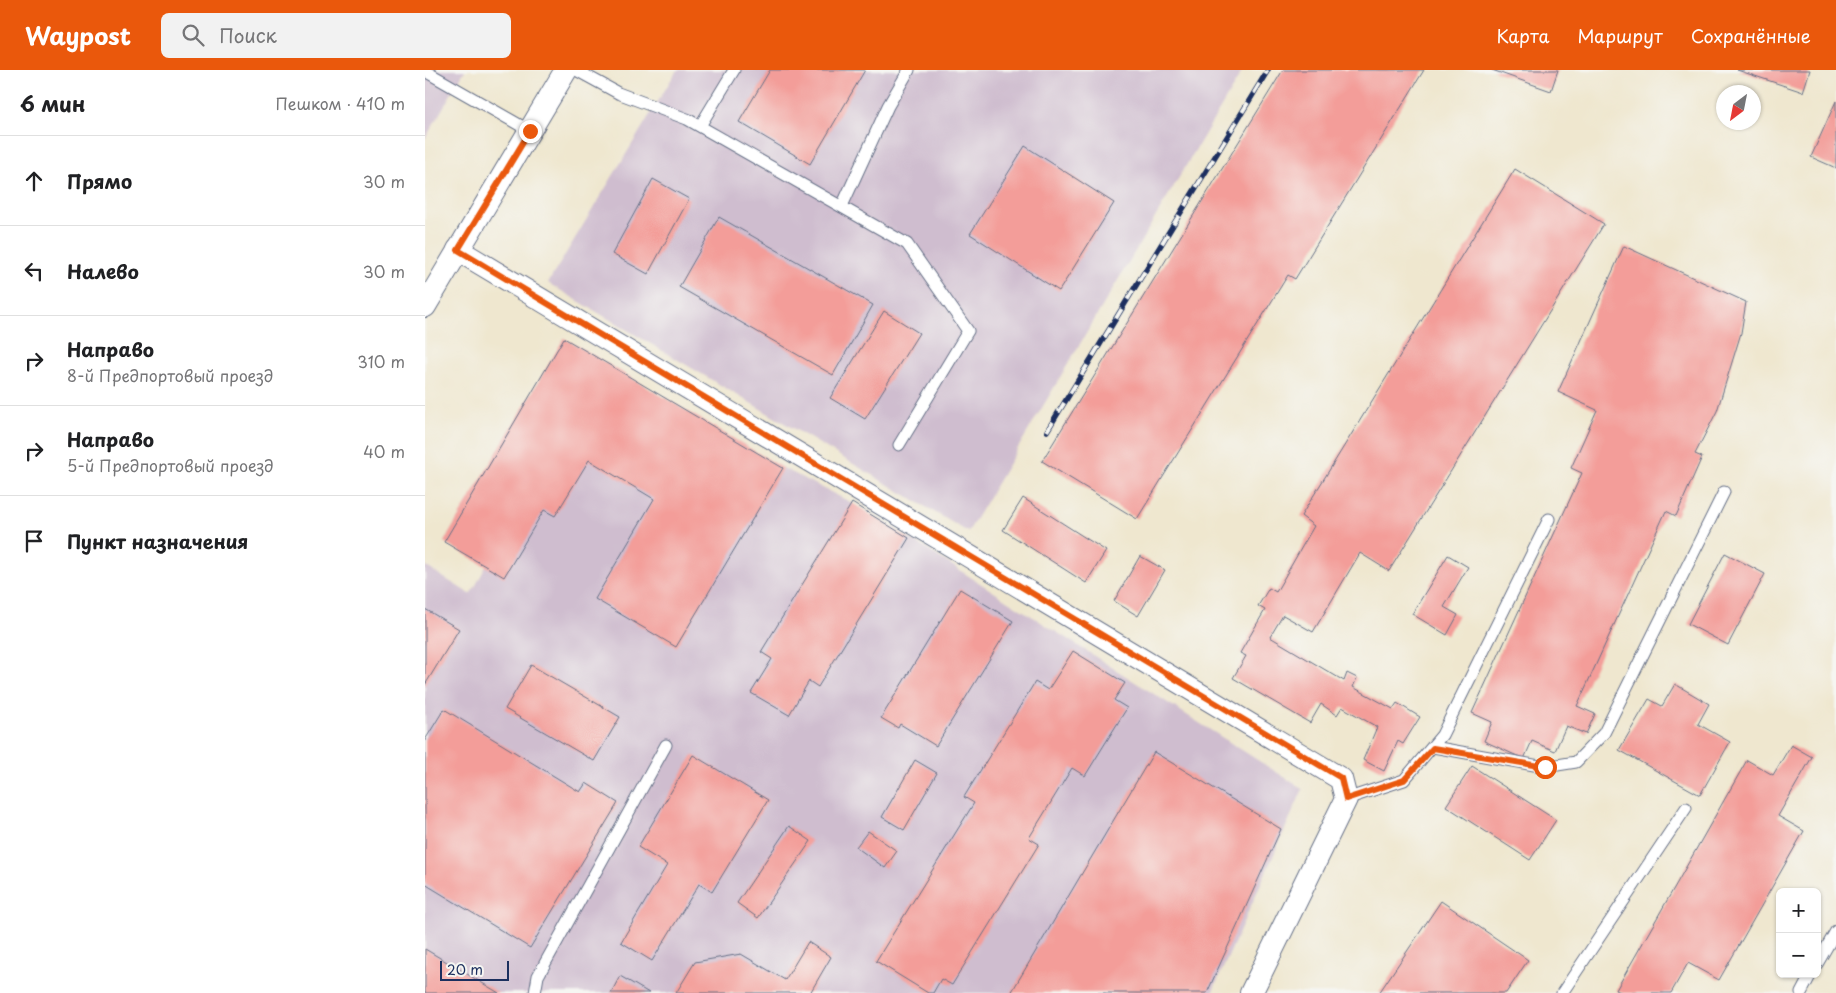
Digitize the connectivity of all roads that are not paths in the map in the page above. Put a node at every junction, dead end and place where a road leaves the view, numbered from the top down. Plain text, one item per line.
1 (566, 70) edge
2 (576, 70) edge
3 (733, 70) edge
4 (909, 70) edge
5 (425, 71) edge
6 (700, 126) junction
7 (530, 131) junction
8 (842, 206) junction
9 (458, 250) junction
10 (425, 306) edge
11 (899, 445) dead end
12 (1724, 492) dead end
13 (1549, 518) dead end
14 (666, 745) dead end
15 (1433, 748) junction
16 (1346, 799) junction
17 (1687, 808) dead end
18 (1836, 931) edge
19 (1821, 957) edge
20 (1809, 978) edge
21 (535, 993) edge
22 (1251, 993) edge
23 (1562, 993) edge
24 (1801, 993) edge

1 - 7 street
2 - 6 lane
3 - 6 lane
4 - 8 lane
5 - 7 lane
6 - 8 lane
7 - 9 street
8 - 11 lane
9 - 10 street
9 - 16 street
12 - 15 lane
13 - 15 lane
14 - 21 lane
15 - 16 lane
16 - 22 street
17 - 23 lane
18 - 19 lane
20 - 24 lane

